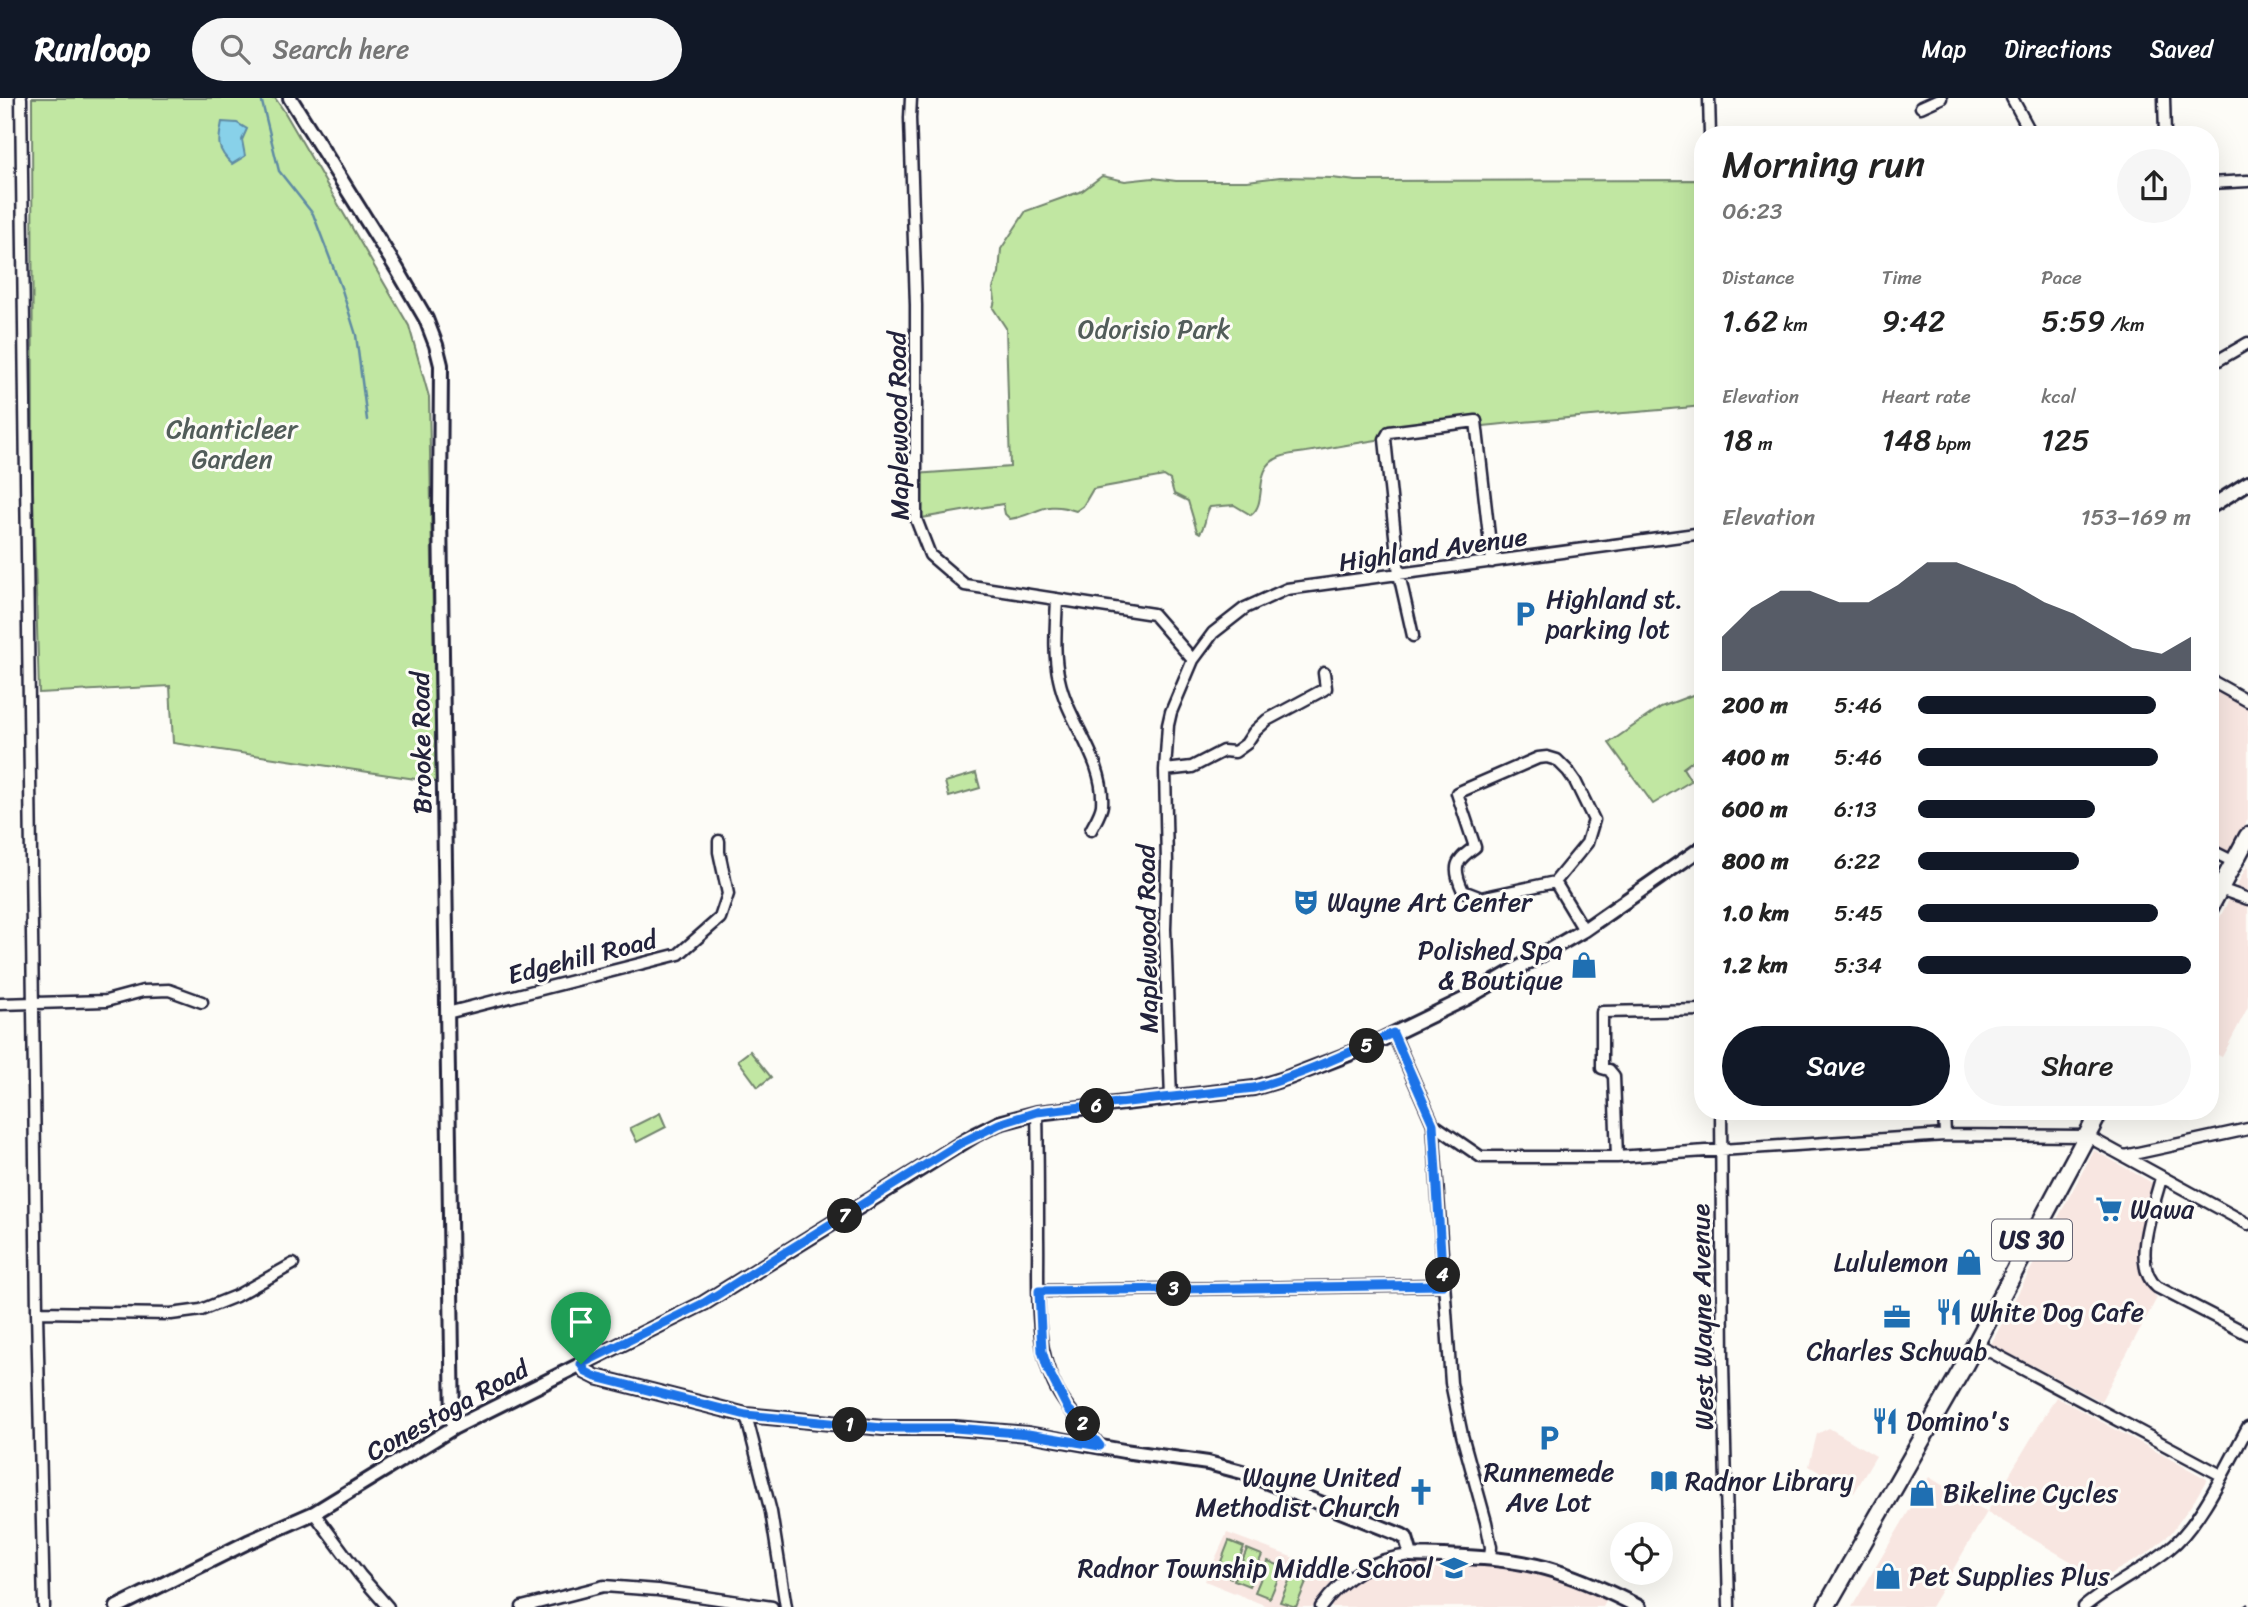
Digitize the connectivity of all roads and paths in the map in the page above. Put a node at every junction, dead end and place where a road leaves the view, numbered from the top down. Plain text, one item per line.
1 (21, 98) edge
2 (290, 98) edge
3 (911, 98) edge
4 (1709, 98) edge
5 (1941, 98) edge
6 (2012, 98) edge
7 (2164, 98) edge
8 (1921, 107) dead end
9 (1710, 126) edge
10 (2027, 126) edge
11 (2165, 126) edge
12 (2248, 181) edge
13 (2219, 183) edge
14 (2248, 343) edge
15 (2219, 360) edge
16 (2248, 483) edge
17 (2219, 501) edge
18 (1694, 534) edge
19 (1492, 562) junction
20 (1399, 574) junction
21 (1057, 599) junction
22 (1413, 636) dead end
23 (1193, 660) junction
24 (1324, 673) dead end
25 (2219, 685) edge
26 (2248, 701) edge
27 (1165, 771) junction
28 (1091, 830) dead end
29 (2248, 835) edge
30 (719, 841) dead end
31 (1694, 853) edge
32 (2219, 854) edge
33 (2234, 862) junction
34 (1555, 882) junction
35 (2220, 889) joint
36 (2248, 899) edge
37 (1584, 930) junction
38 (202, 1002) dead end
39 (34, 1003) junction
40 (0, 1004) edge
41 (1694, 1010) edge
42 (447, 1013) junction
43 (1393, 1033) junction
44 (1171, 1099) junction
45 (1037, 1112) junction
46 (1721, 1120) edge
47 (1944, 1120) edge
48 (2095, 1120) edge
49 (1433, 1124) junction
50 (2248, 1129) edge
51 (1945, 1135) junction
52 (2087, 1136) junction
53 (1721, 1150) junction
54 (2124, 1156) junction
55 (1617, 1157) junction
56 (2161, 1178) junction
57 (2248, 1224) edge
58 (293, 1264) dead end
59 (1443, 1285) junction
60 (1039, 1291) junction
61 (37, 1312) junction
62 (2248, 1334) edge
63 (1976, 1344) junction
64 (581, 1364) junction
65 (746, 1415) junction
66 (2248, 1427) edge
67 (453, 1428) junction
68 (1100, 1446) junction
69 (2221, 1475) junction
70 (314, 1513) junction
71 (1411, 1555) junction
72 (1490, 1558) junction
73 (44, 1607) edge
74 (117, 1607) edge
75 (388, 1607) edge
76 (522, 1607) edge
77 (772, 1607) edge
78 (786, 1607) edge
79 (1321, 1607) edge
80 (1639, 1607) edge
81 (1729, 1607) edge
82 (1826, 1607) edge
83 (2084, 1607) edge

1 - 39 street
2 - 42 main road, Brooke Road
3 - 21 street, Maplewood Road
4 - 9 street
5 - 8 street
6 - 10 street
7 - 11 street
12 - 13 street
14 - 15 street
16 - 17 main road
18 - 19 street, Highland Avenue
19 - 20 street, Highland Avenue
19 - 20 street
20 - 22 street
20 - 23 street, Highland Avenue
21 - 23 street, Maplewood Road
21 - 28 street
23 - 27 street, Maplewood Road
24 - 27 street
25 - 26 street
27 - 44 street, Maplewood Road
29 - 33 highway
30 - 42 street, Edgehill Road
31 - 37 main road, Conestoga Road
32 - 33 street
33 - 35 highway
34 - 34 street
34 - 37 street
35 - 36 street
37 - 43 main road, Conestoga Road
38 - 39 street
39 - 40 street
39 - 61 street
41 - 55 street
42 - 67 main road, Brooke Road
43 - 44 main road, Conestoga Road
43 - 49 street
44 - 45 main road, Conestoga Road
45 - 60 street
45 - 64 main road, Conestoga Road
46 - 53 street, West Wayne Avenue
47 - 51 street
48 - 52 highway, US 30
49 - 55 street
49 - 59 street
50 - 54 street
51 - 52 street
51 - 53 street
52 - 54 street
52 - 63 highway, US 30
53 - 55 street
53 - 81 street, West Wayne Avenue
54 - 56 street
56 - 57 street
56 - 62 street
58 - 61 street
59 - 60 street
59 - 72 street
60 - 68 street
61 - 73 street
63 - 69 street
63 - 82 highway, US 30
64 - 65 main road
64 - 67 main road, Conestoga Road
65 - 68 main road
65 - 78 street
66 - 69 street
67 - 70 main road, Conestoga Road
68 - 71 main road
69 - 83 street
70 - 74 main road, Conestoga Road
70 - 75 street
71 - 72 main road
71 - 79 street
72 - 80 main road
76 - 77 street

